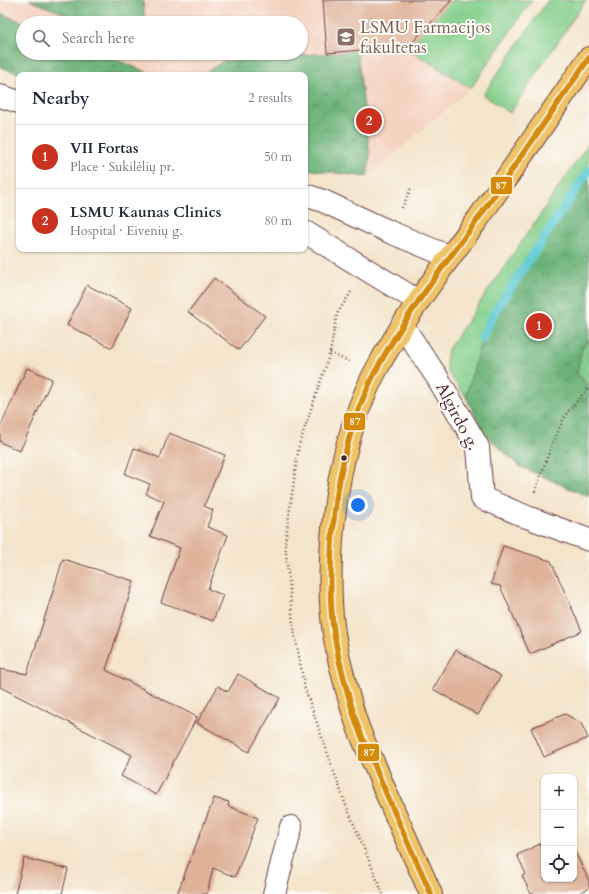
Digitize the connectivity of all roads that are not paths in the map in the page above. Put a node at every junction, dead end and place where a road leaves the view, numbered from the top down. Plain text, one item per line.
1 (589, 58) edge
2 (0, 96) edge
3 (16, 101) edge
4 (308, 196) edge
5 (308, 234) edge
6 (450, 257) junction
7 (418, 301) junction
8 (402, 325) junction
9 (589, 540) edge
10 (291, 827) dead end
11 (274, 894) edge
12 (431, 894) edge

1 - 6 main road
2 - 3 street
4 - 6 street
5 - 7 street
6 - 7 main road
7 - 8 main road
8 - 9 street, Algirdo g.
8 - 12 main road
10 - 11 street

